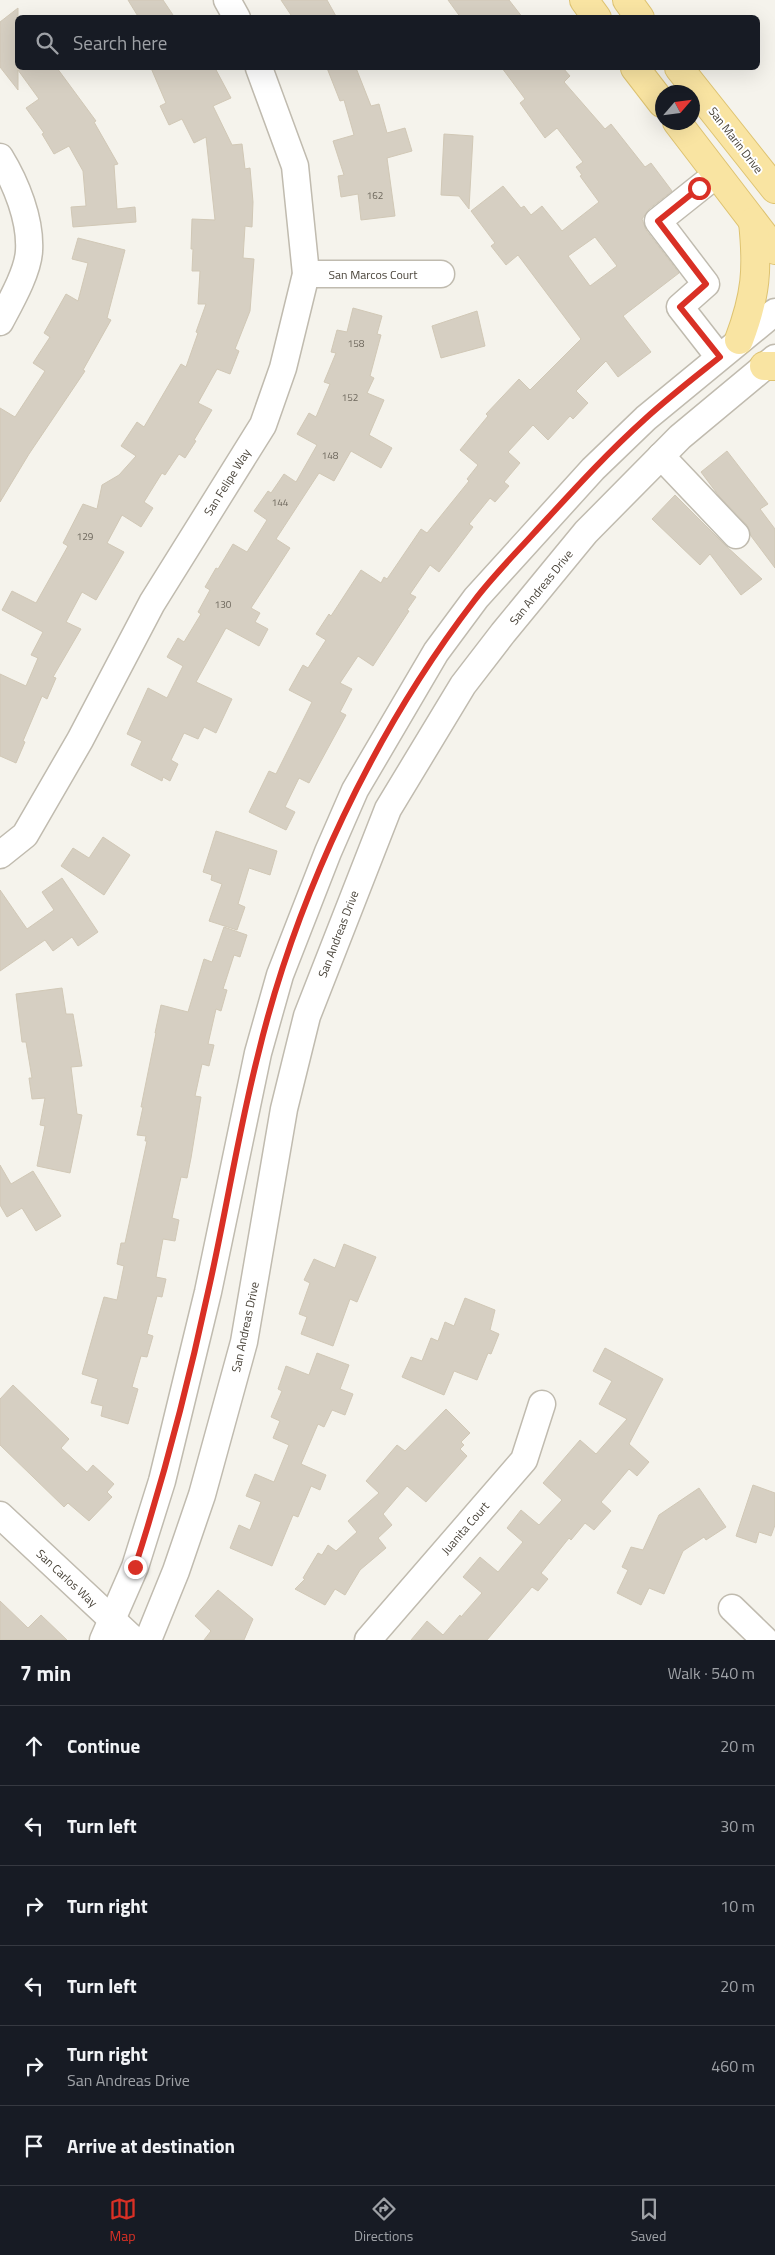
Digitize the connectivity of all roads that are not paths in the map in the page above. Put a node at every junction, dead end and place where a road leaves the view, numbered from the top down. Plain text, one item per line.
1 (227, 0) edge
2 (584, 0) edge
3 (627, 0) edge
4 (236, 15) edge
5 (595, 15) edge
6 (638, 15) edge
7 (260, 70) edge
8 (637, 70) edge
9 (681, 70) edge
10 (655, 94) edge
11 (683, 130) edge
12 (0, 157) edge
13 (716, 174) junction
14 (775, 189) edge
15 (754, 222) junction
16 (775, 250) edge
17 (306, 274) junction
18 (441, 274) dead end
19 (775, 312) edge
20 (0, 322) edge
21 (729, 348) junction
22 (771, 363) edge
23 (661, 456) junction
24 (736, 535) dead end
25 (0, 855) edge
26 (542, 1404) dead end
27 (0, 1515) edge
28 (732, 1608) dead end
29 (107, 1630) edge
30 (134, 1640) edge
31 (148, 1640) edge
32 (368, 1640) edge
33 (765, 1640) edge

1 - 4 street
2 - 5 main road
3 - 6 main road
7 - 17 street, San Felipe Way
8 - 10 main road
9 - 14 main road, San Marin Drive
11 - 13 main road
12 - 20 street
13 - 15 main road
13 - 21 street
15 - 16 main road
15 - 21 main road
17 - 18 street, San Marcos Court
17 - 25 street, San Felipe Way
19 - 21 street
21 - 29 street
22 - 23 street, San Andreas Drive
23 - 24 street
23 - 31 street, San Andreas Drive
26 - 32 street, Juanita Court
27 - 29 street, San Carlos Way
28 - 33 street
29 - 30 street, San Carlos Way

